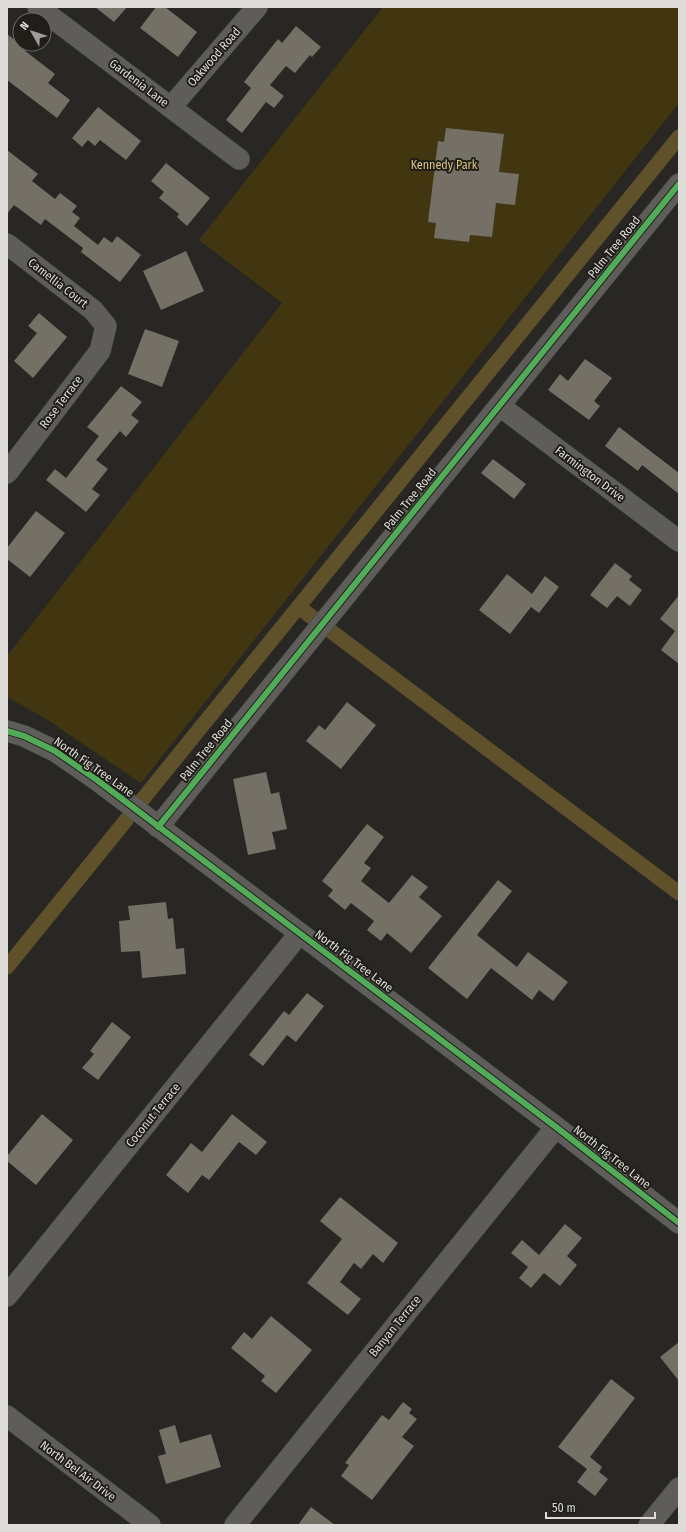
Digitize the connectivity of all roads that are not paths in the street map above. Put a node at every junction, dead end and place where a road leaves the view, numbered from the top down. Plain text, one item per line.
1 (38, 7) edge
2 (256, 7) edge
3 (171, 107) junction
4 (240, 159) dead end
5 (679, 184) edge
6 (7, 244) edge
7 (106, 326) joint
8 (500, 406) junction
9 (7, 474) edge
10 (679, 541) edge
11 (7, 731) edge
12 (158, 827) junction
13 (299, 934) junction
14 (556, 1127) junction
15 (679, 1223) edge
16 (7, 1296) edge
17 (7, 1416) edge
18 (679, 1488) edge
19 (150, 1525) edge
20 (235, 1525) edge
21 (649, 1525) edge

1 - 3 street, Gardenia Lane
2 - 3 street, Oakwood Road
3 - 4 street, Gardenia Lane
5 - 8 street, Palm Tree Road
6 - 7 street, Camellia Court
7 - 9 street, Rose Terrace
8 - 10 street, Farmington Drive
8 - 12 street, Palm Tree Road
11 - 12 street, North Fig Tree Lane
12 - 13 street, North Fig Tree Lane
13 - 14 street, North Fig Tree Lane
13 - 16 street, Coconut Terrace
14 - 15 street, North Fig Tree Lane
14 - 20 street, Banyan Terrace
17 - 19 street, North Bel Air Drive
18 - 21 street

